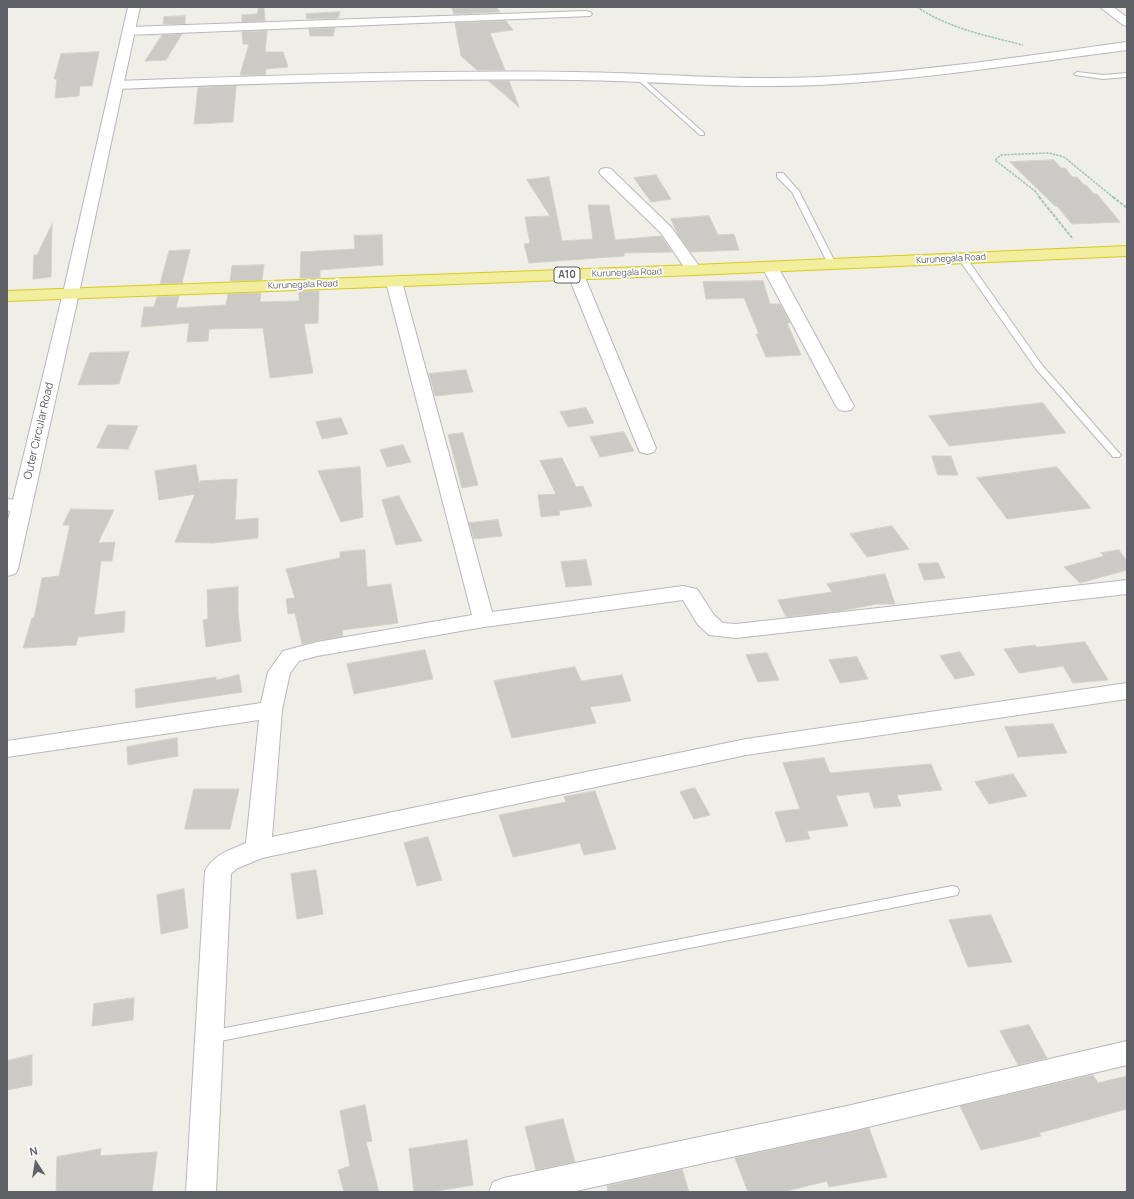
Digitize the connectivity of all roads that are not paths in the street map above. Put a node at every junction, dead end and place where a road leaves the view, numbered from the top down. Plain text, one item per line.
1 (134, 7) edge
2 (1106, 7) edge
3 (586, 14) dead end
4 (1127, 24) edge
5 (129, 31) junction
6 (1127, 46) edge
7 (1077, 74) dead end
8 (1127, 75) edge
9 (640, 79) junction
10 (117, 85) junction
11 (702, 134) dead end
12 (606, 172) dead end
13 (780, 175) dead end
14 (1127, 251) edge
15 (962, 258) junction
16 (832, 264) junction
17 (770, 267) junction
18 (694, 270) junction
19 (576, 275) junction
20 (394, 282) junction
21 (72, 293) junction
22 (7, 296) edge
23 (845, 406) dead end
24 (646, 448) dead end
25 (1116, 455) dead end
26 (14, 505) edge
27 (7, 569) edge
28 (1127, 587) edge
29 (484, 620) junction
30 (1127, 692) edge
31 (272, 710) junction
32 (7, 749) edge
33 (258, 849) junction
34 (952, 891) dead end
35 (210, 1037) junction
36 (1127, 1053) edge
37 (201, 1192) edge
38 (504, 1192) edge

1 - 5 street, Outer Circular Road
2 - 4 street
3 - 5 street
5 - 10 street, Outer Circular Road
6 - 9 street
7 - 8 lane
9 - 10 street
9 - 11 lane
10 - 21 street, Outer Circular Road
12 - 18 street
13 - 16 lane
14 - 15 highway, Kurunegala Road / A10
15 - 16 highway, Kurunegala Road / A10
15 - 25 lane
16 - 17 highway, Kurunegala Road / A10
17 - 18 highway, Kurunegala Road / A10
17 - 23 street
18 - 19 highway, Kurunegala Road / A10
19 - 20 highway, Kurunegala Road / A10
19 - 24 street
20 - 21 highway, Kurunegala Road / A10
20 - 29 street
21 - 22 highway, Kurunegala Road / A10
21 - 26 street, Outer Circular Road
26 - 27 street, Outer Circular Road
28 - 29 street
29 - 31 street
30 - 33 street
31 - 32 street
31 - 33 street
33 - 35 street
34 - 35 lane
35 - 37 street
36 - 38 street

